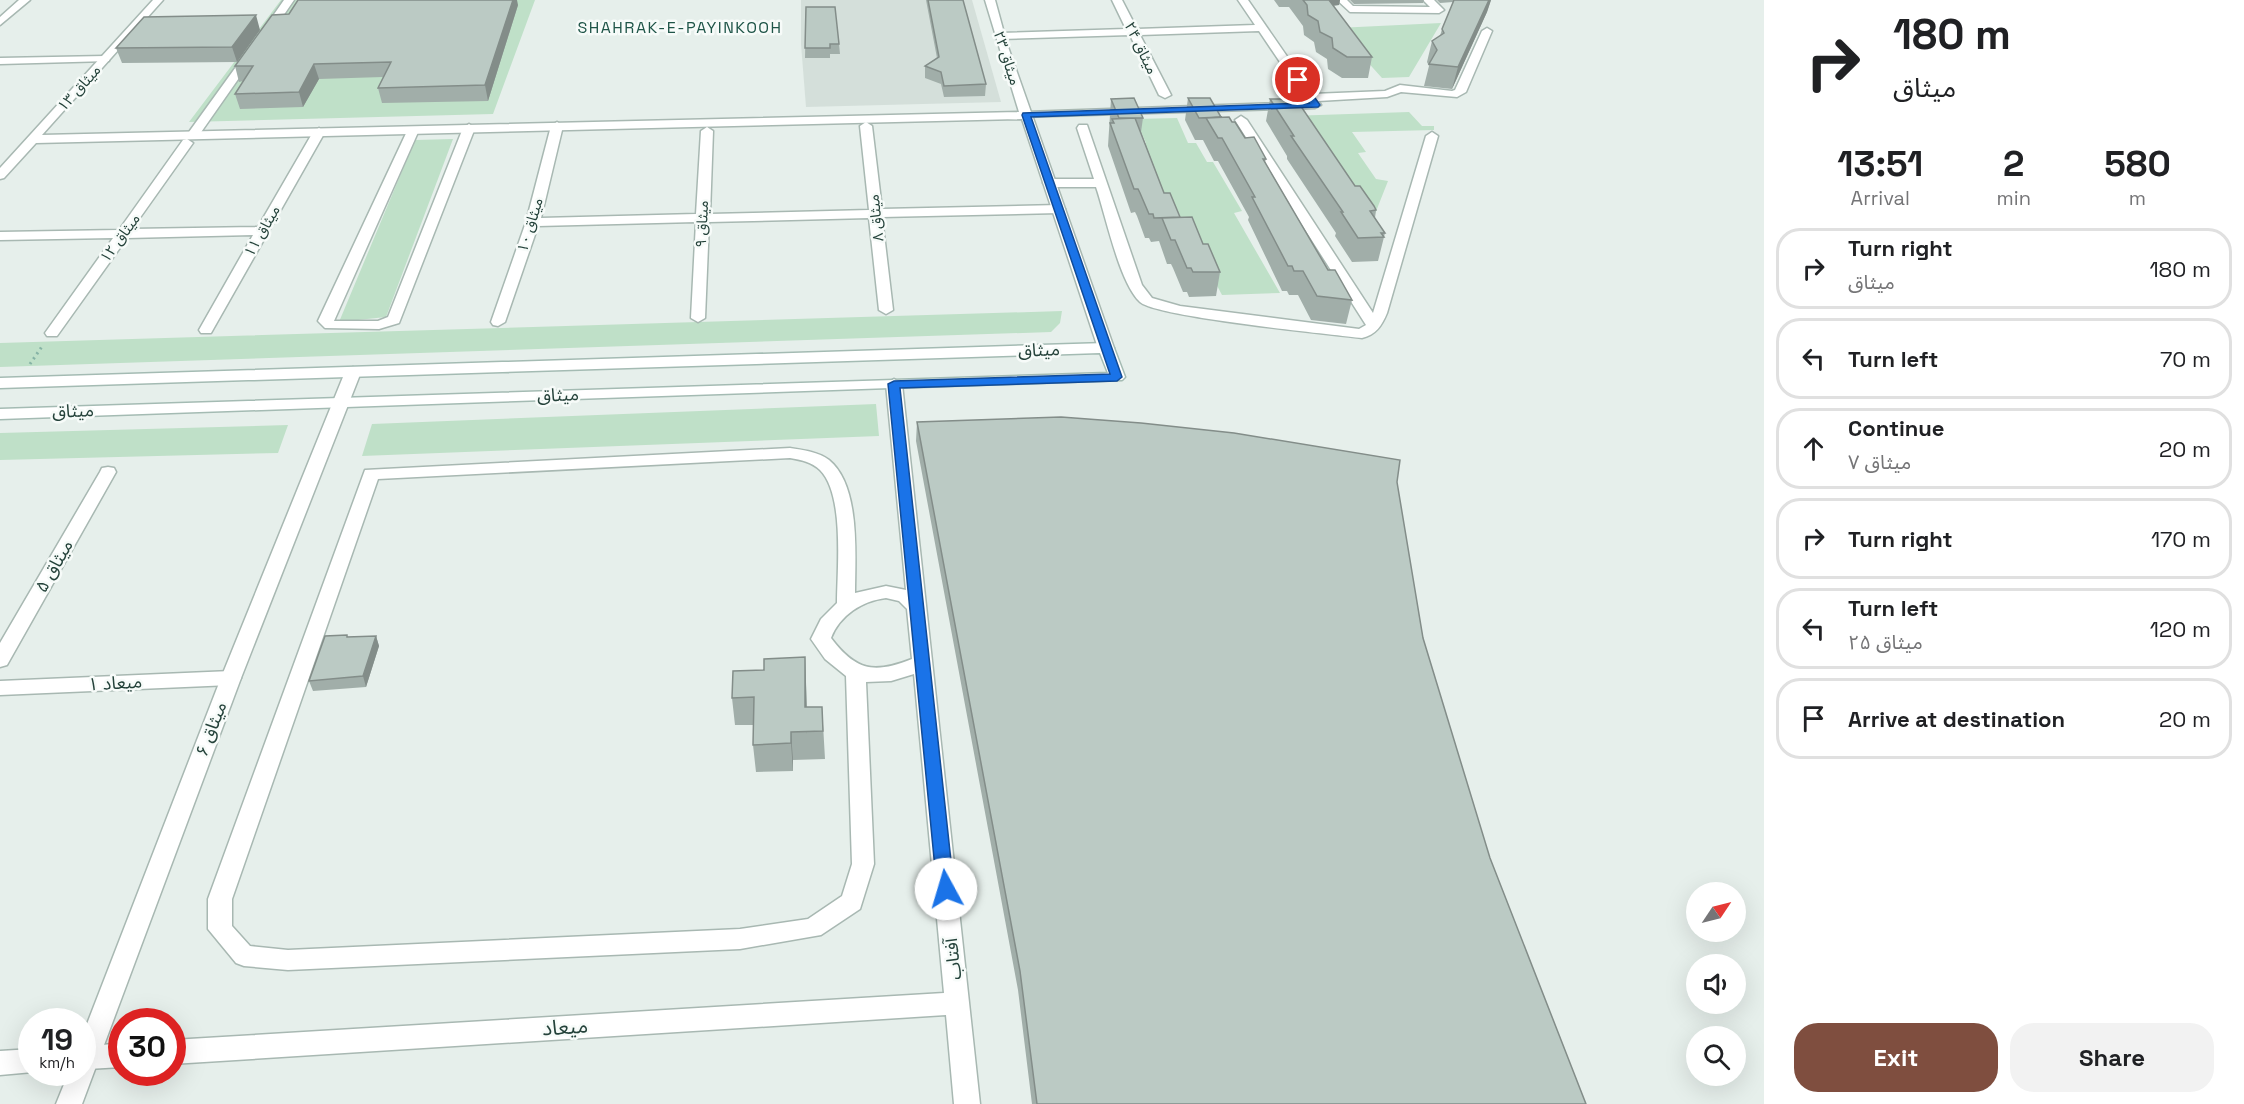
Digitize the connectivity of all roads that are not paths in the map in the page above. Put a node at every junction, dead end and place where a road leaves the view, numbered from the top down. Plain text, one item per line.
1 (25, 0) edge
2 (158, 0) edge
3 (289, 0) edge
4 (990, 0) edge
5 (1117, 0) edge
6 (1243, 0) edge
7 (1342, 0) edge
8 (1428, 0) edge
9 (0, 22) edge
10 (1262, 28) junction
11 (1133, 32) junction
12 (1488, 32) edge
13 (1000, 36) junction
14 (105, 59) junction
15 (0, 61) edge
16 (1164, 95) dead end
17 (1312, 101) junction
18 (1026, 115) junction
19 (1241, 120) dead end
20 (557, 126) junction
21 (866, 126) dead end
22 (469, 128) junction
23 (1083, 128) dead end
24 (413, 130) junction
25 (707, 131) dead end
26 (319, 132) junction
27 (1432, 136) dead end
28 (33, 139) junction
29 (190, 139) junction
30 (0, 175) edge
31 (1049, 183) junction
32 (1100, 183) junction
33 (1059, 209) junction
34 (875, 213) junction
35 (702, 217) junction
36 (533, 222) junction
37 (262, 231) junction
38 (123, 233) junction
39 (0, 236) edge
40 (886, 310) dead end
41 (698, 318) dead end
42 (498, 322) dead end
43 (1374, 326) junction
44 (206, 330) dead end
45 (52, 333) road end
46 (1106, 348) junction
47 (353, 372) junction
48 (1117, 377) joint
49 (0, 383) edge
50 (894, 384) junction
51 (341, 403) junction
52 (0, 414) edge
53 (108, 472) dead end
54 (846, 605) junction
55 (916, 607) junction
56 (0, 660) edge
57 (922, 663) junction
58 (856, 673) junction
59 (231, 678) junction
60 (0, 688) edge
61 (957, 1003) junction
62 (96, 1032) edge
63 (186, 1051) edge
64 (18, 1062) edge
65 (0, 1063) edge
66 (76, 1086) edge
67 (69, 1104) edge
68 (967, 1104) edge

1 - 9 street
2 - 14 street, میثاق ۱۳
3 - 29 street, میثاق ۱۲
4 - 13 street, میثاق ۲۳
5 - 11 street, میثاق ۲۴
6 - 10 street
7 - 8 street
10 - 11 street
10 - 17 street
11 - 13 street
11 - 16 street, میثاق ۲۴
12 - 17 street
13 - 18 street, میثاق ۲۳
14 - 15 street
14 - 28 street, میثاق ۱۳
17 - 18 street
18 - 20 street
18 - 31 street, میثاق ۲۳
19 - 43 street
20 - 22 street
20 - 36 street, میثاق ۱۰
21 - 34 street, میثاق ۸
22 - 24 street
22 - 24 street
23 - 32 street
24 - 26 street
25 - 35 street, میثاق ۹
26 - 29 street
26 - 37 street, میثاق ۱۱
27 - 43 street
28 - 29 street
28 - 30 street, میثاق ۱۳
29 - 38 street, میثاق ۱۲
31 - 32 street
31 - 33 street, میثاق ۲۳
32 - 43 street
33 - 34 street
33 - 46 street, میثاق ۲۳
34 - 35 street
34 - 40 street, میثاق ۸
35 - 36 street
35 - 41 street, میثاق ۹
36 - 42 street, میثاق ۱۰
37 - 38 street
37 - 44 street, میثاق ۱۱
38 - 39 street
38 - 45 street, میثاق ۱۲
46 - 47 street, میثاق
46 - 48 street, میثاق ۲۳
47 - 49 street, میثاق
47 - 51 street, میثاق ۶
48 - 50 street, میثاق
50 - 51 street, میثاق
50 - 55 street, آفتاب
51 - 52 street, میثاق
51 - 59 street, میثاق ۶
53 - 56 street, میثاق ۵
54 - 55 street
54 - 58 street
54 - 58 street
55 - 57 street, آفتاب
57 - 58 street
57 - 61 street, آفتاب
59 - 60 street, میعاد ۱
59 - 62 street, میثاق ۶
61 - 63 street, میعاد
61 - 68 street, آفتاب
64 - 65 street
66 - 67 street, میثاق ۶

